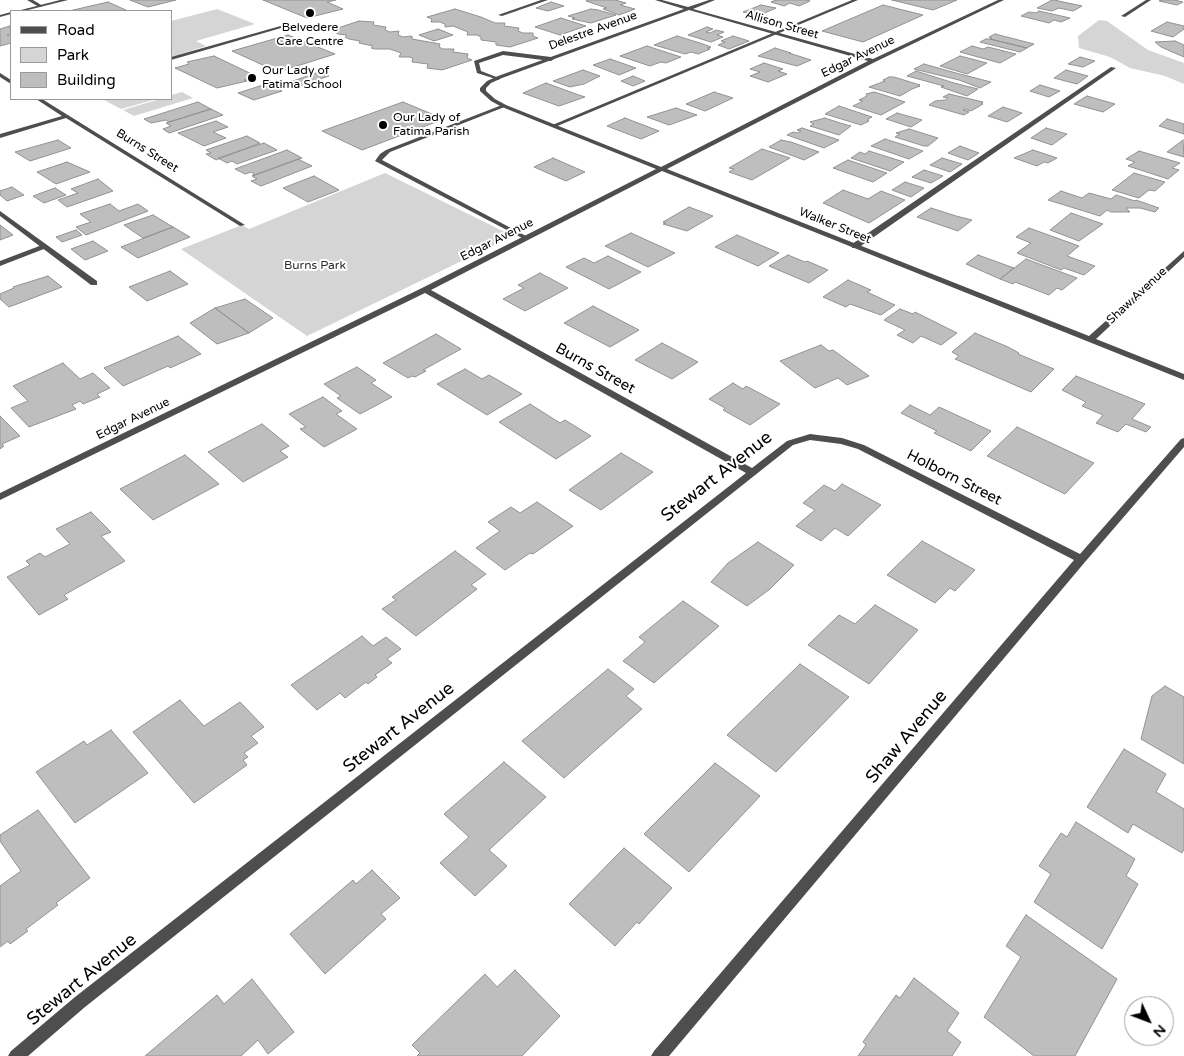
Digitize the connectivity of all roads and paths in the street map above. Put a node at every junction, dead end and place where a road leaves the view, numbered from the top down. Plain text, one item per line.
1 (29, 0) edge
2 (66, 0) edge
3 (546, 0) edge
4 (657, 0) edge
5 (713, 0) edge
6 (856, 0) edge
7 (1002, 0) edge
8 (1149, 0) edge
9 (41, 6) junction
10 (688, 9) junction
11 (23, 10) edge
12 (500, 15) dead end
13 (1122, 16) dead end
14 (286, 26) dead end
15 (774, 34) junction
16 (172, 59) edge
17 (551, 59) junction
18 (873, 61) junction
19 (1113, 68) dead end
20 (497, 79) junction
21 (483, 88) joint
22 (41, 100) edge
23 (504, 106) junction
24 (67, 116) junction
25 (553, 126) junction
26 (0, 136) edge
27 (660, 169) junction
28 (0, 213) edge
29 (242, 225) dead end
30 (526, 238) junction
31 (855, 246) junction
32 (45, 247) junction
33 (1184, 252) edge
34 (0, 264) edge
35 (94, 283) dead end
36 (425, 290) junction
37 (1091, 339) junction
38 (1184, 377) edge
39 (810, 437) joint
40 (1184, 442) edge
41 (751, 472) junction
42 (0, 497) edge
43 (1081, 559) junction
44 (16, 1056) edge
45 (659, 1056) edge

1 - 9 street
2 - 9 street
3 - 12 street
4 - 10 street, Allison Street
5 - 10 street, Delestre Avenue
6 - 15 street
7 - 18 street, Edgar Avenue
8 - 13 street
9 - 11 street
10 - 15 street, Allison Street
10 - 17 street, Delestre Avenue
14 - 16 street
15 - 18 street, Allison Street
15 - 25 street
17 - 20 street, Delestre Avenue
17 - 20 street
18 - 27 street, Edgar Avenue
19 - 31 street
20 - 21 street, Delestre Avenue
21 - 23 street, Walker Street
22 - 24 street, Burns Street
23 - 25 street, Walker Street
23 - 30 street
24 - 26 street
24 - 29 street, Burns Street
25 - 27 street, Walker Street
27 - 30 street, Edgar Avenue
27 - 31 street, Walker Street
28 - 32 street
30 - 36 street, Edgar Avenue
31 - 37 street, Walker Street
32 - 34 street
32 - 35 street
33 - 37 street, Shaw Avenue
36 - 41 street, Burns Street
36 - 42 street, Edgar Avenue
37 - 38 street, Walker Street
39 - 41 street, Stewart Avenue
39 - 43 street, Holborn Street
40 - 43 street, Shaw Avenue
41 - 44 street, Stewart Avenue
43 - 45 street, Shaw Avenue

